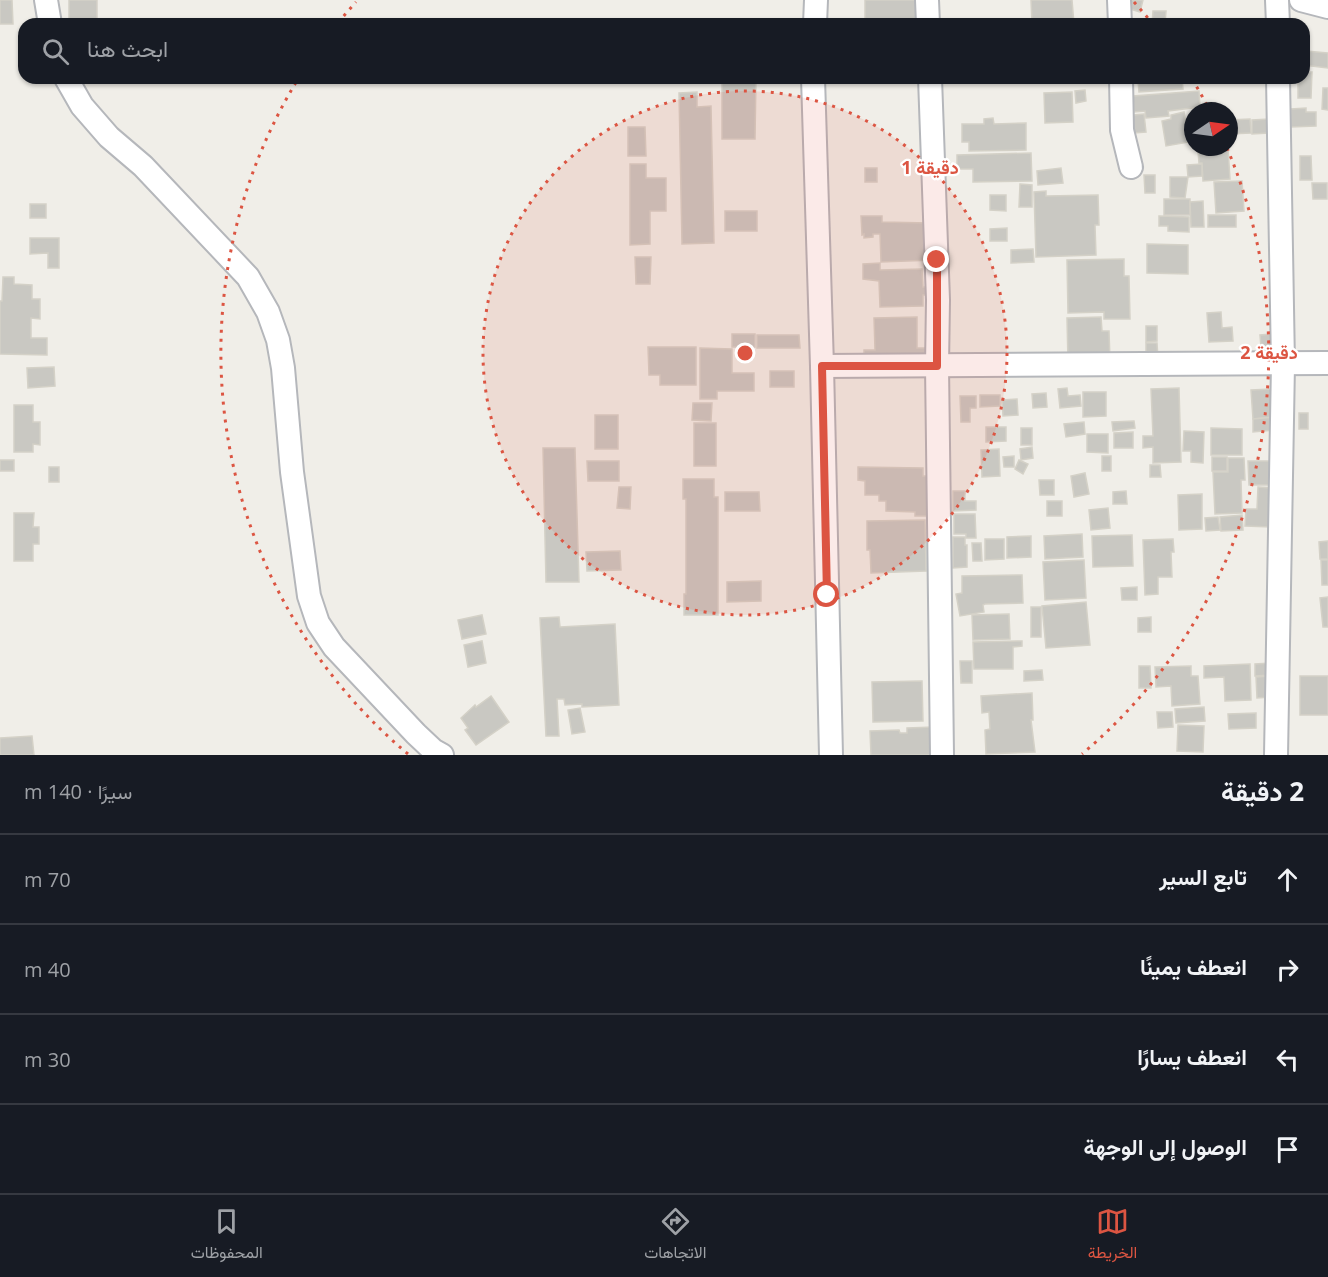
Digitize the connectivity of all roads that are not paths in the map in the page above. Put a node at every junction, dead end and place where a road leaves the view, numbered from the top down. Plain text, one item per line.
1 (45, 0) edge
2 (816, 0) edge
3 (927, 0) edge
4 (1119, 0) edge
5 (1277, 0) edge
6 (1301, 0) edge
7 (1328, 7) edge
8 (49, 18) edge
9 (815, 18) edge
10 (928, 18) edge
11 (1120, 18) edge
12 (1278, 18) edge
13 (69, 84) edge
14 (813, 84) edge
15 (930, 84) edge
16 (1121, 84) edge
17 (1278, 84) edge
18 (1131, 167) dead end
19 (1283, 363) junction
20 (1328, 363) edge
21 (822, 366) junction
22 (937, 366) junction
23 (442, 755) edge
24 (831, 755) edge
25 (942, 755) edge
26 (1276, 755) edge

1 - 8 street
2 - 9 street
3 - 10 street
4 - 11 street
5 - 12 street
6 - 7 street
13 - 23 street
14 - 21 street
15 - 22 street
16 - 18 street
17 - 19 street
19 - 20 street
19 - 22 street
19 - 26 street
21 - 22 street
21 - 24 street
22 - 25 street

